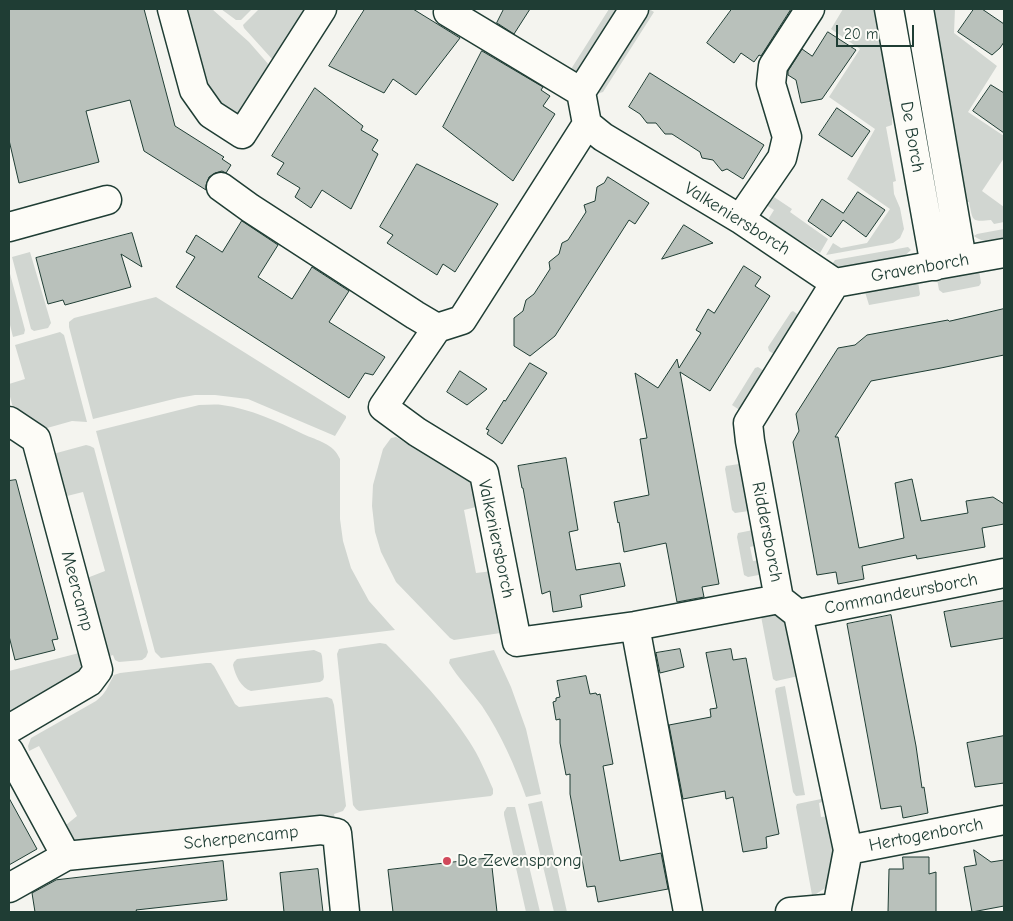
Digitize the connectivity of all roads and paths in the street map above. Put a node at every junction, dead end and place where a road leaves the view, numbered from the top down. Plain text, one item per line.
1 (172, 9) edge
2 (322, 9) edge
3 (634, 9) edge
4 (810, 9) edge
5 (889, 9) edge
6 (919, 9) edge
7 (448, 12) dead end
8 (581, 92) junction
9 (587, 124) junction
10 (221, 187) dead end
11 (107, 200) dead end
12 (740, 219) junction
13 (9, 227) edge
14 (1004, 253) edge
15 (962, 260) junction
16 (935, 266) junction
17 (835, 283) junction
18 (437, 328) junction
19 (9, 421) edge
20 (1004, 573) edge
21 (789, 607) junction
22 (635, 626) junction
23 (9, 729) edge
24 (9, 751) edge
25 (1004, 820) edge
26 (848, 850) junction
27 (66, 856) junction
28 (9, 888) edge
29 (837, 910) edge
30 (345, 912) edge
31 (688, 912) edge
32 (790, 912) edge

1 - 2 street
3 - 8 street
4 - 12 street
5 - 16 street, De Borch
6 - 15 street, De Borch
7 - 8 street
8 - 9 street
9 - 12 street, Valkeniersborch
9 - 18 street
10 - 18 street
11 - 13 street
12 - 17 street, Valkeniersborch
14 - 15 street, Gravenborch
15 - 16 street, Gravenborch
16 - 17 street, Gravenborch
17 - 21 street, Riddersborch
18 - 22 street, Valkeniersborch
19 - 23 street, Meercamp
20 - 21 street, Commandeursborch
21 - 22 street, Valkeniersborch
21 - 26 street, Riddersborch
22 - 31 street
24 - 27 street
25 - 26 street, Hertogenborch
26 - 29 street, Riddersborch
27 - 28 street, Scherpencamp
27 - 30 street, Scherpencamp
29 - 32 street

